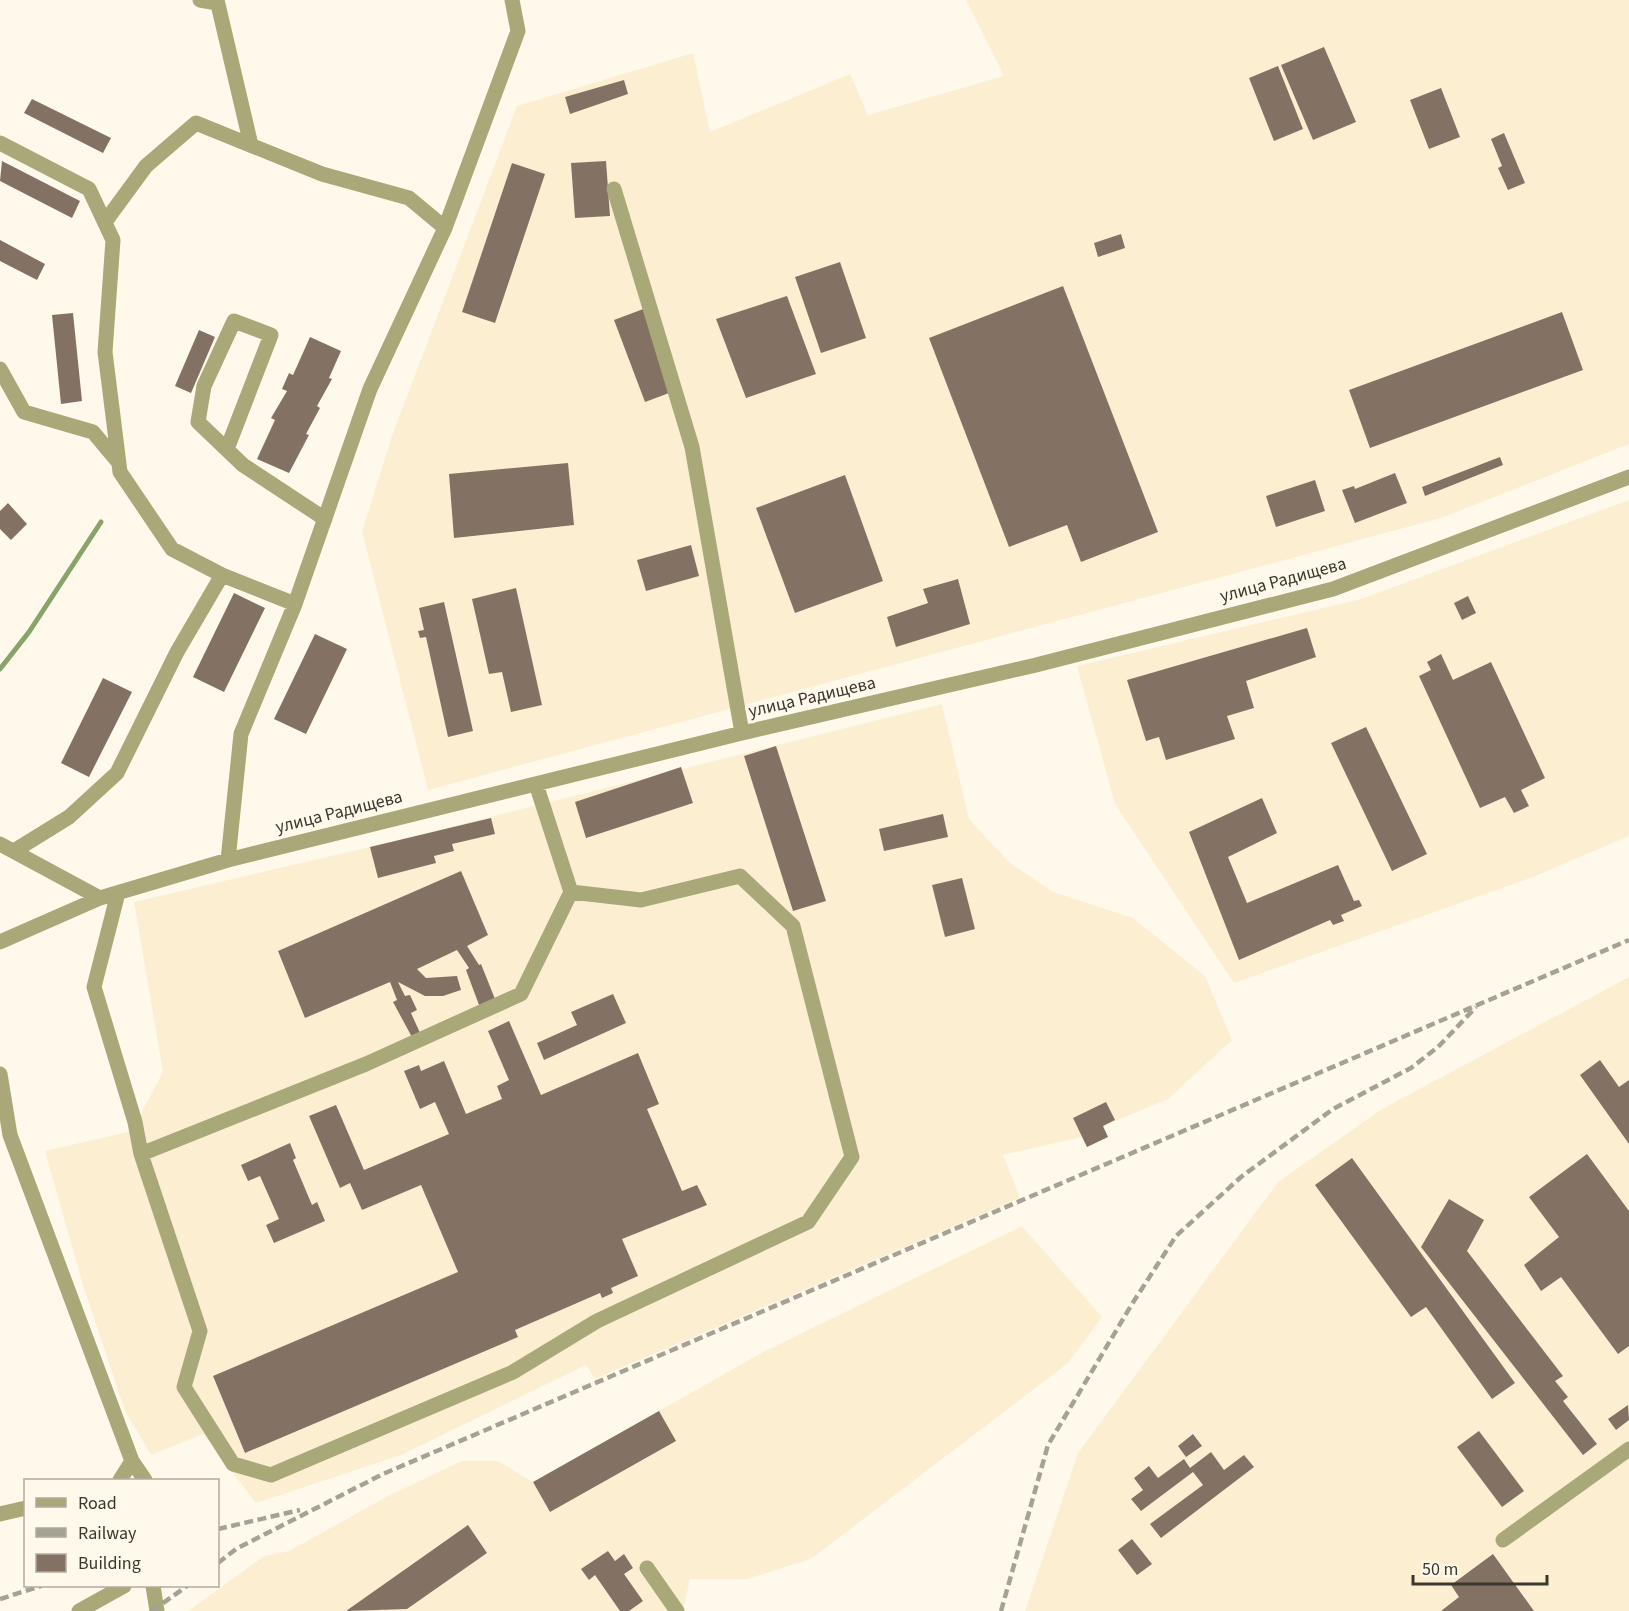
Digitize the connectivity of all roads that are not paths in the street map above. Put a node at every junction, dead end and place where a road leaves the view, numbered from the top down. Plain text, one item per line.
1 (200, 0) edge
2 (512, 0) edge
3 (217, 2) edge
4 (0, 143) edge
5 (251, 145) junction
6 (614, 189) dead end
7 (105, 222) junction
8 (445, 228) junction
9 (0, 369) edge
10 (227, 449) junction
11 (119, 462) junction
12 (1629, 477) edge
13 (325, 519) junction
14 (222, 575) junction
15 (295, 604) junction
16 (742, 733) junction
17 (536, 783) junction
18 (7, 848) edge
19 (228, 860) junction
20 (571, 892) junction
21 (118, 893) junction
22 (100, 898) junction
23 (0, 942) edge
24 (0, 1074) edge
25 (141, 1154) junction
26 (1629, 1449) edge
27 (132, 1461) junction
28 (121, 1479) edge
29 (143, 1479) edge
30 (24, 1508) edge
31 (0, 1514) edge
32 (1503, 1540) dead end
33 (647, 1568) dead end
34 (122, 1587) edge
35 (153, 1587) edge
36 (79, 1611) edge
37 (157, 1611) edge
38 (677, 1611) edge

1 - 3 street
2 - 8 street
3 - 5 street
4 - 7 street
5 - 7 street
5 - 8 street
6 - 16 street
7 - 11 street
8 - 13 street
9 - 11 street
10 - 10 street
10 - 13 street
11 - 14 street
12 - 16 street, улица Радищева
13 - 15 street
14 - 15 street
14 - 18 street
15 - 19 street
16 - 17 street, улица Радищева
17 - 19 street, улица Радищева
17 - 20 street
18 - 22 street
19 - 21 street, улица Радищева
20 - 25 street
20 - 25 street
21 - 22 street, улица Радищева
21 - 25 street
22 - 23 street, улица Радищева
24 - 27 street
26 - 32 street
27 - 28 street
27 - 29 street
30 - 31 street
33 - 38 street
34 - 36 street
35 - 37 street

